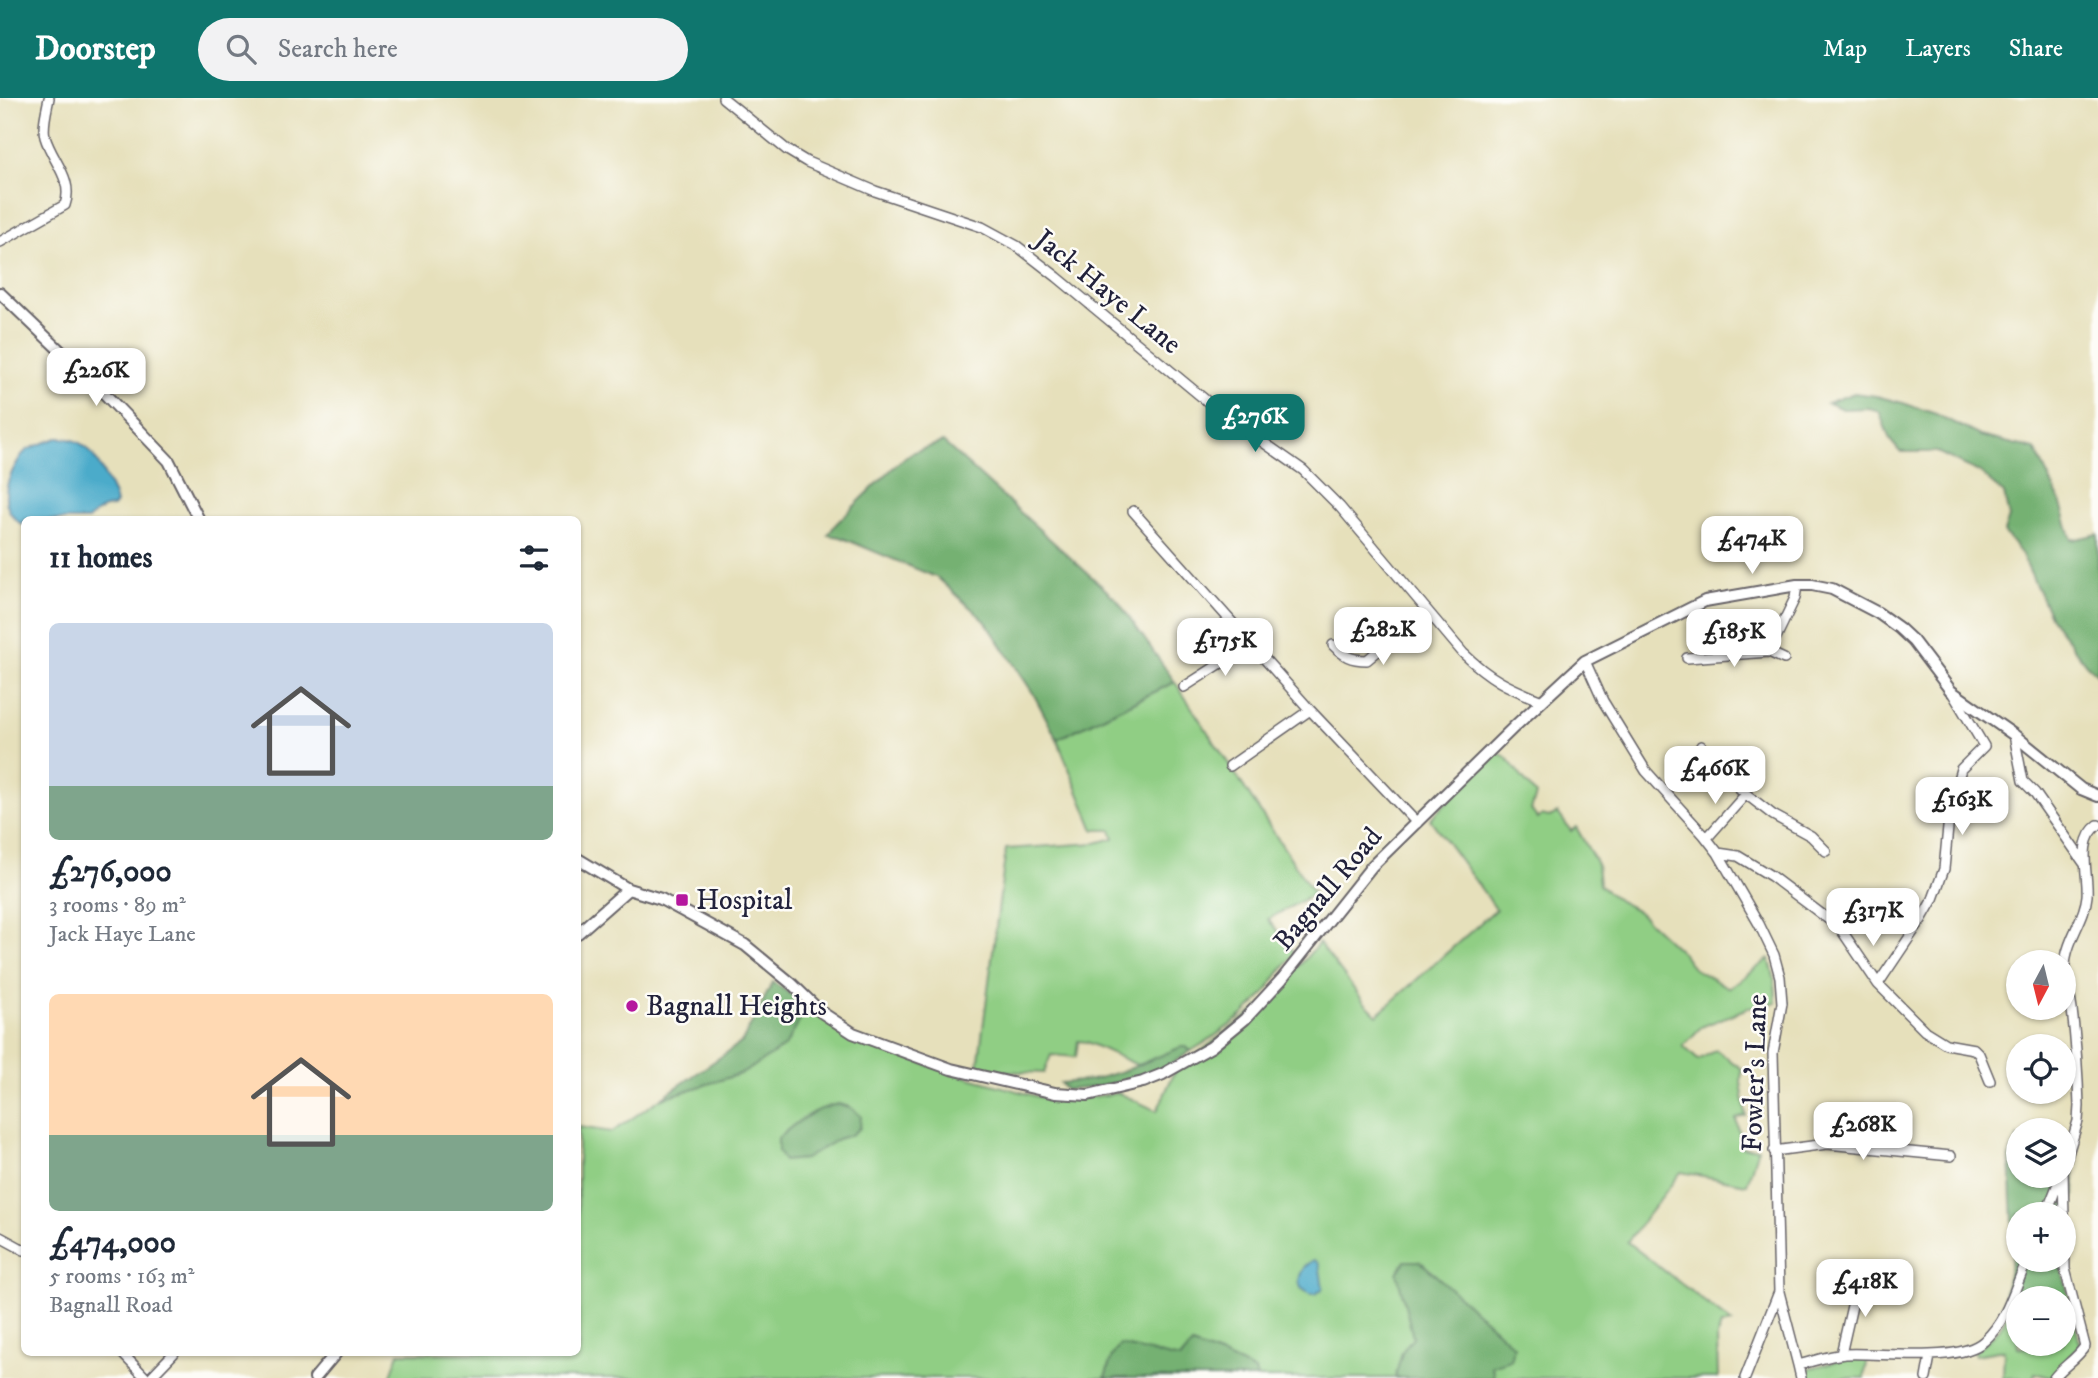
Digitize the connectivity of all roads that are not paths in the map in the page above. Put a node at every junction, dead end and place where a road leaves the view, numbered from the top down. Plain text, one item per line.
1 (49, 98) edge
2 (723, 98) edge
3 (0, 242) edge
4 (0, 293) edge
5 (1133, 511) dead end
6 (197, 516) edge
7 (1797, 585) junction
8 (1426, 611) junction
9 (1251, 644) junction
10 (1333, 645) dead end
11 (1769, 652) junction
12 (1687, 658) dead end
13 (1784, 659) dead end
14 (1585, 662) junction
15 (1184, 687) dead end
16 (1951, 691) junction
17 (1542, 701) junction
18 (1310, 710) junction
19 (2014, 735) junction
20 (1701, 746) dead end
21 (1230, 766) dead end
22 (1746, 794) junction
23 (2098, 796) edge
24 (1417, 822) junction
25 (2098, 825) edge
26 (1707, 838) junction
27 (1826, 851) dead end
28 (1718, 853) junction
29 (581, 861) edge
30 (2084, 863) junction
31 (628, 889) junction
32 (581, 930) edge
33 (1878, 984) junction
34 (1990, 1081) dead end
35 (2076, 1128) edge
36 (1774, 1152) junction
37 (1951, 1156) dead end
38 (2063, 1188) edge
39 (0, 1237) edge
40 (21, 1248) edge
41 (2022, 1272) edge
42 (1852, 1284) dead end
43 (1779, 1292) junction
44 (1841, 1354) junction
45 (127, 1356) edge
46 (171, 1356) edge
47 (334, 1356) edge
48 (1930, 1356) junction
49 (1798, 1365) junction
50 (148, 1378) edge
51 (314, 1378) edge
52 (1745, 1378) edge
53 (1801, 1378) edge
54 (1926, 1378) edge
55 (2054, 1378) edge

1 - 3 street
2 - 8 street, Jack Haye Lane
4 - 6 street
5 - 9 street
7 - 11 street
7 - 14 street, Bagnall Road
7 - 16 street, Bagnall Road
8 - 10 street
8 - 17 street, Jack Haye Lane
9 - 15 street
9 - 18 street
11 - 12 street
11 - 13 street
14 - 17 street, Bagnall Road
14 - 26 street, Fowler's Lane
16 - 19 street, Bagnall Road
16 - 33 street
17 - 24 street, Bagnall Road
18 - 21 street
18 - 24 street
19 - 23 street, Bagnall Road
19 - 30 street
20 - 22 street
22 - 26 street
22 - 27 street
24 - 31 street, Bagnall Road
25 - 30 street
26 - 28 street, Fowler's Lane
28 - 33 street
28 - 36 street, Fowler's Lane
29 - 31 street, Bagnall Road
30 - 35 street
31 - 32 street
33 - 34 street
36 - 37 street
36 - 43 street, Fowler's Lane
38 - 55 street
39 - 40 street
41 - 48 street
42 - 44 street
43 - 49 street
43 - 52 street
44 - 48 street
44 - 49 street
45 - 50 street
46 - 50 street
47 - 51 street
48 - 54 street
49 - 53 street

